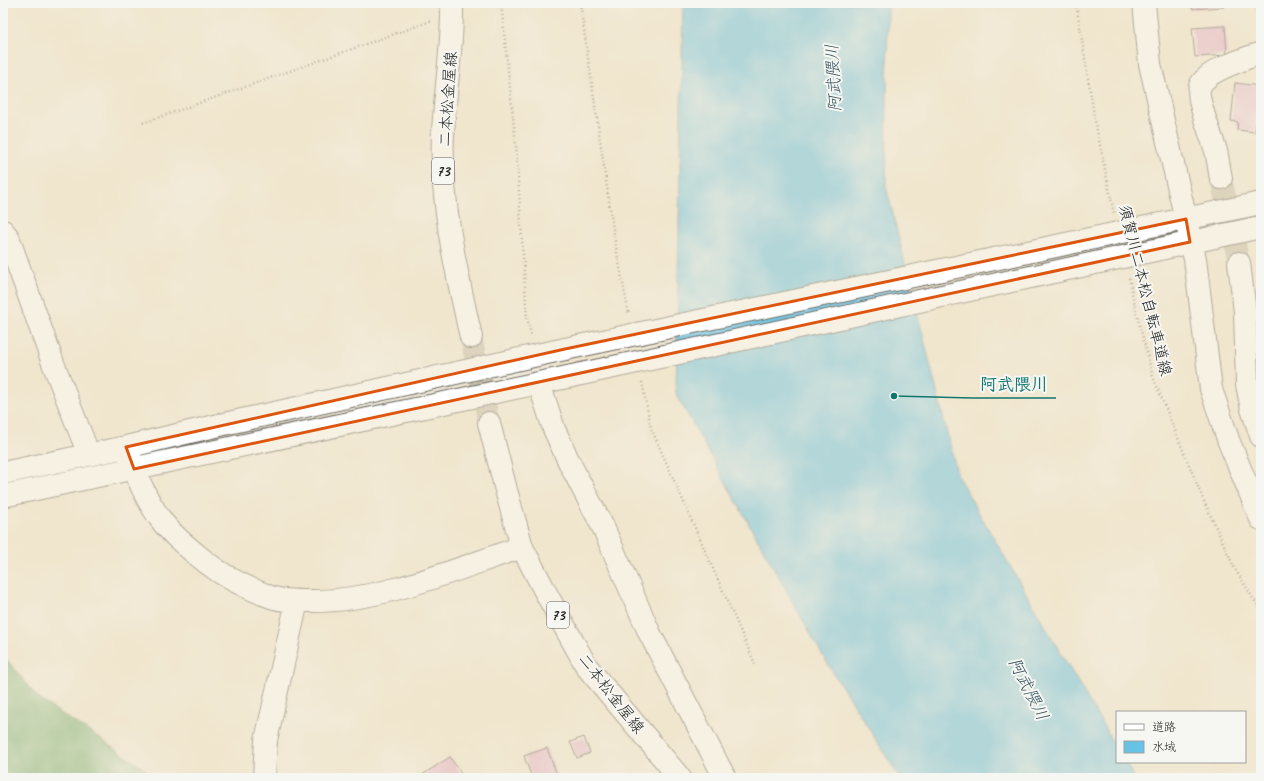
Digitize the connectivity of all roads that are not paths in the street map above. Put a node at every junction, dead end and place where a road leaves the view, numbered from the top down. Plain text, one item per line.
1 (1144, 3) edge
2 (452, 8) edge
3 (1261, 54) edge
4 (1221, 178) tunnel mouth
5 (1261, 203) edge
6 (1186, 219) junction
7 (1261, 227) edge
8 (3, 231) edge
9 (1190, 242) junction
10 (1238, 263) tunnel mouth
11 (471, 337) tunnel mouth
12 (539, 383) junction
13 (489, 423) tunnel mouth
14 (1261, 436) edge
15 (126, 448) junction
16 (89, 455) junction
17 (134, 469) junction
18 (3, 473) edge
19 (3, 496) edge
20 (1261, 519) edge
21 (522, 546) junction
22 (297, 601) junction
23 (264, 778) edge
24 (680, 778) edge
25 (725, 778) edge

1 - 6 street
2 - 11 street, 二本松金屋線 / 73
3 - 4 street
5 - 6 street
6 - 9 street
6 - 15 street, bridge
7 - 9 street
8 - 16 street
9 - 12 street, bridge
9 - 20 street
10 - 14 street
12 - 17 street
12 - 25 street
13 - 21 street, 二本松金屋線 / 73
15 - 16 street
15 - 17 street
16 - 18 street
17 - 19 street
17 - 22 street
21 - 22 street
21 - 24 street, 二本松金屋線 / 73
22 - 23 street

